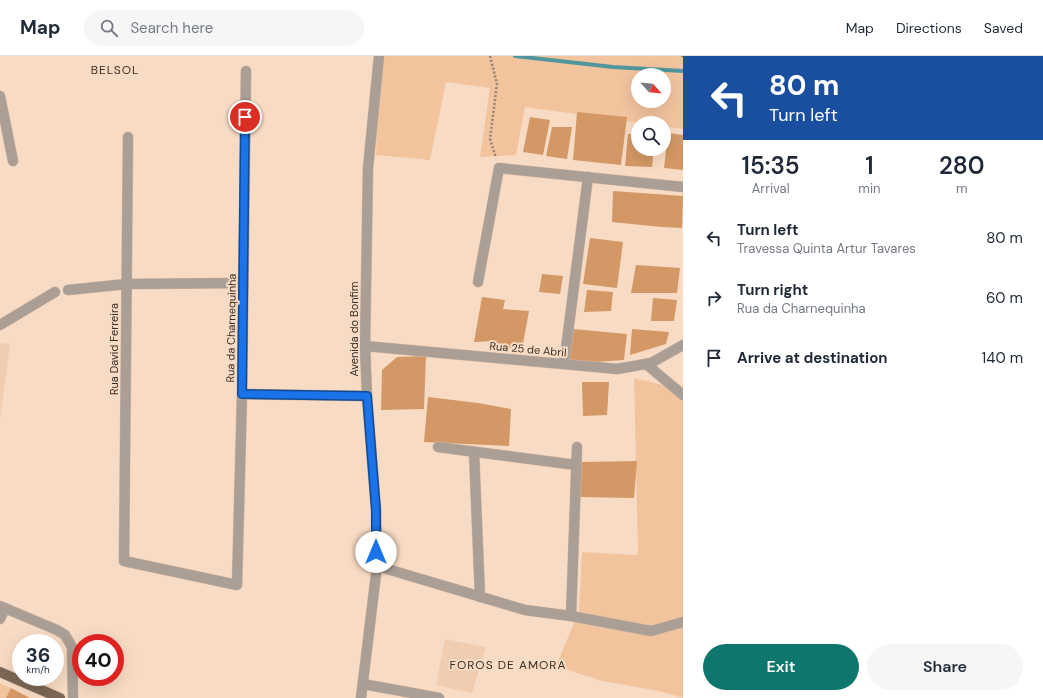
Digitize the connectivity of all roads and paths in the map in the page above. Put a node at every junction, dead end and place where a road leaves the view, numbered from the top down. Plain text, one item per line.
1 (379, 56) edge
2 (490, 56) edge
3 (246, 71) dead end
4 (0, 96) edge
5 (128, 137) dead end
6 (13, 160) dead end
7 (499, 168) junction
8 (588, 177) junction
9 (683, 187) edge
10 (478, 282) dead end
11 (127, 284) junction
12 (243, 284) junction
13 (68, 290) dead end
14 (55, 292) dead end
15 (0, 325) edge
16 (683, 345) edge
17 (365, 346) junction
18 (564, 364) junction
19 (646, 364) junction
20 (242, 394) junction
21 (683, 395) edge
22 (367, 396) junction
23 (438, 447) dead end
24 (577, 447) dead end
25 (474, 452) junction
26 (576, 465) junction
27 (376, 566) junction
28 (237, 585) joint
29 (480, 597) junction
30 (3, 607) edge
31 (571, 616) junction
32 (0, 619) edge
33 (683, 622) edge
34 (0, 672) edge
35 (363, 684) junction
36 (60, 698) edge
37 (72, 698) edge
38 (361, 698) edge
39 (439, 698) edge

1 - 17 street, Avenida do Bonfim
2 - 7 path
3 - 12 street, Rua da Charnequinha
4 - 6 street
5 - 11 street, Rua David Ferreira
7 - 8 street
7 - 10 street
8 - 9 street
8 - 18 street
11 - 12 street
11 - 13 street
11 - 28 street, Rua David Ferreira
12 - 20 street, Rua da Charnequinha
14 - 15 street
16 - 19 street, Rua 25 de Abril
17 - 18 street, Rua 25 de Abril
17 - 22 street, Avenida do Bonfim
18 - 19 street, Rua 25 de Abril
19 - 21 street
20 - 22 street
20 - 28 street, Rua da Charnequinha
22 - 27 street, Avenida do Bonfim
23 - 25 street
24 - 26 street
25 - 26 street
25 - 29 street
26 - 31 street
27 - 29 street
27 - 35 street, Avenida do Bonfim
29 - 31 street
30 - 32 street
30 - 37 street
31 - 33 street
34 - 36 main road
35 - 38 street, Avenida do Bonfim
35 - 39 street

